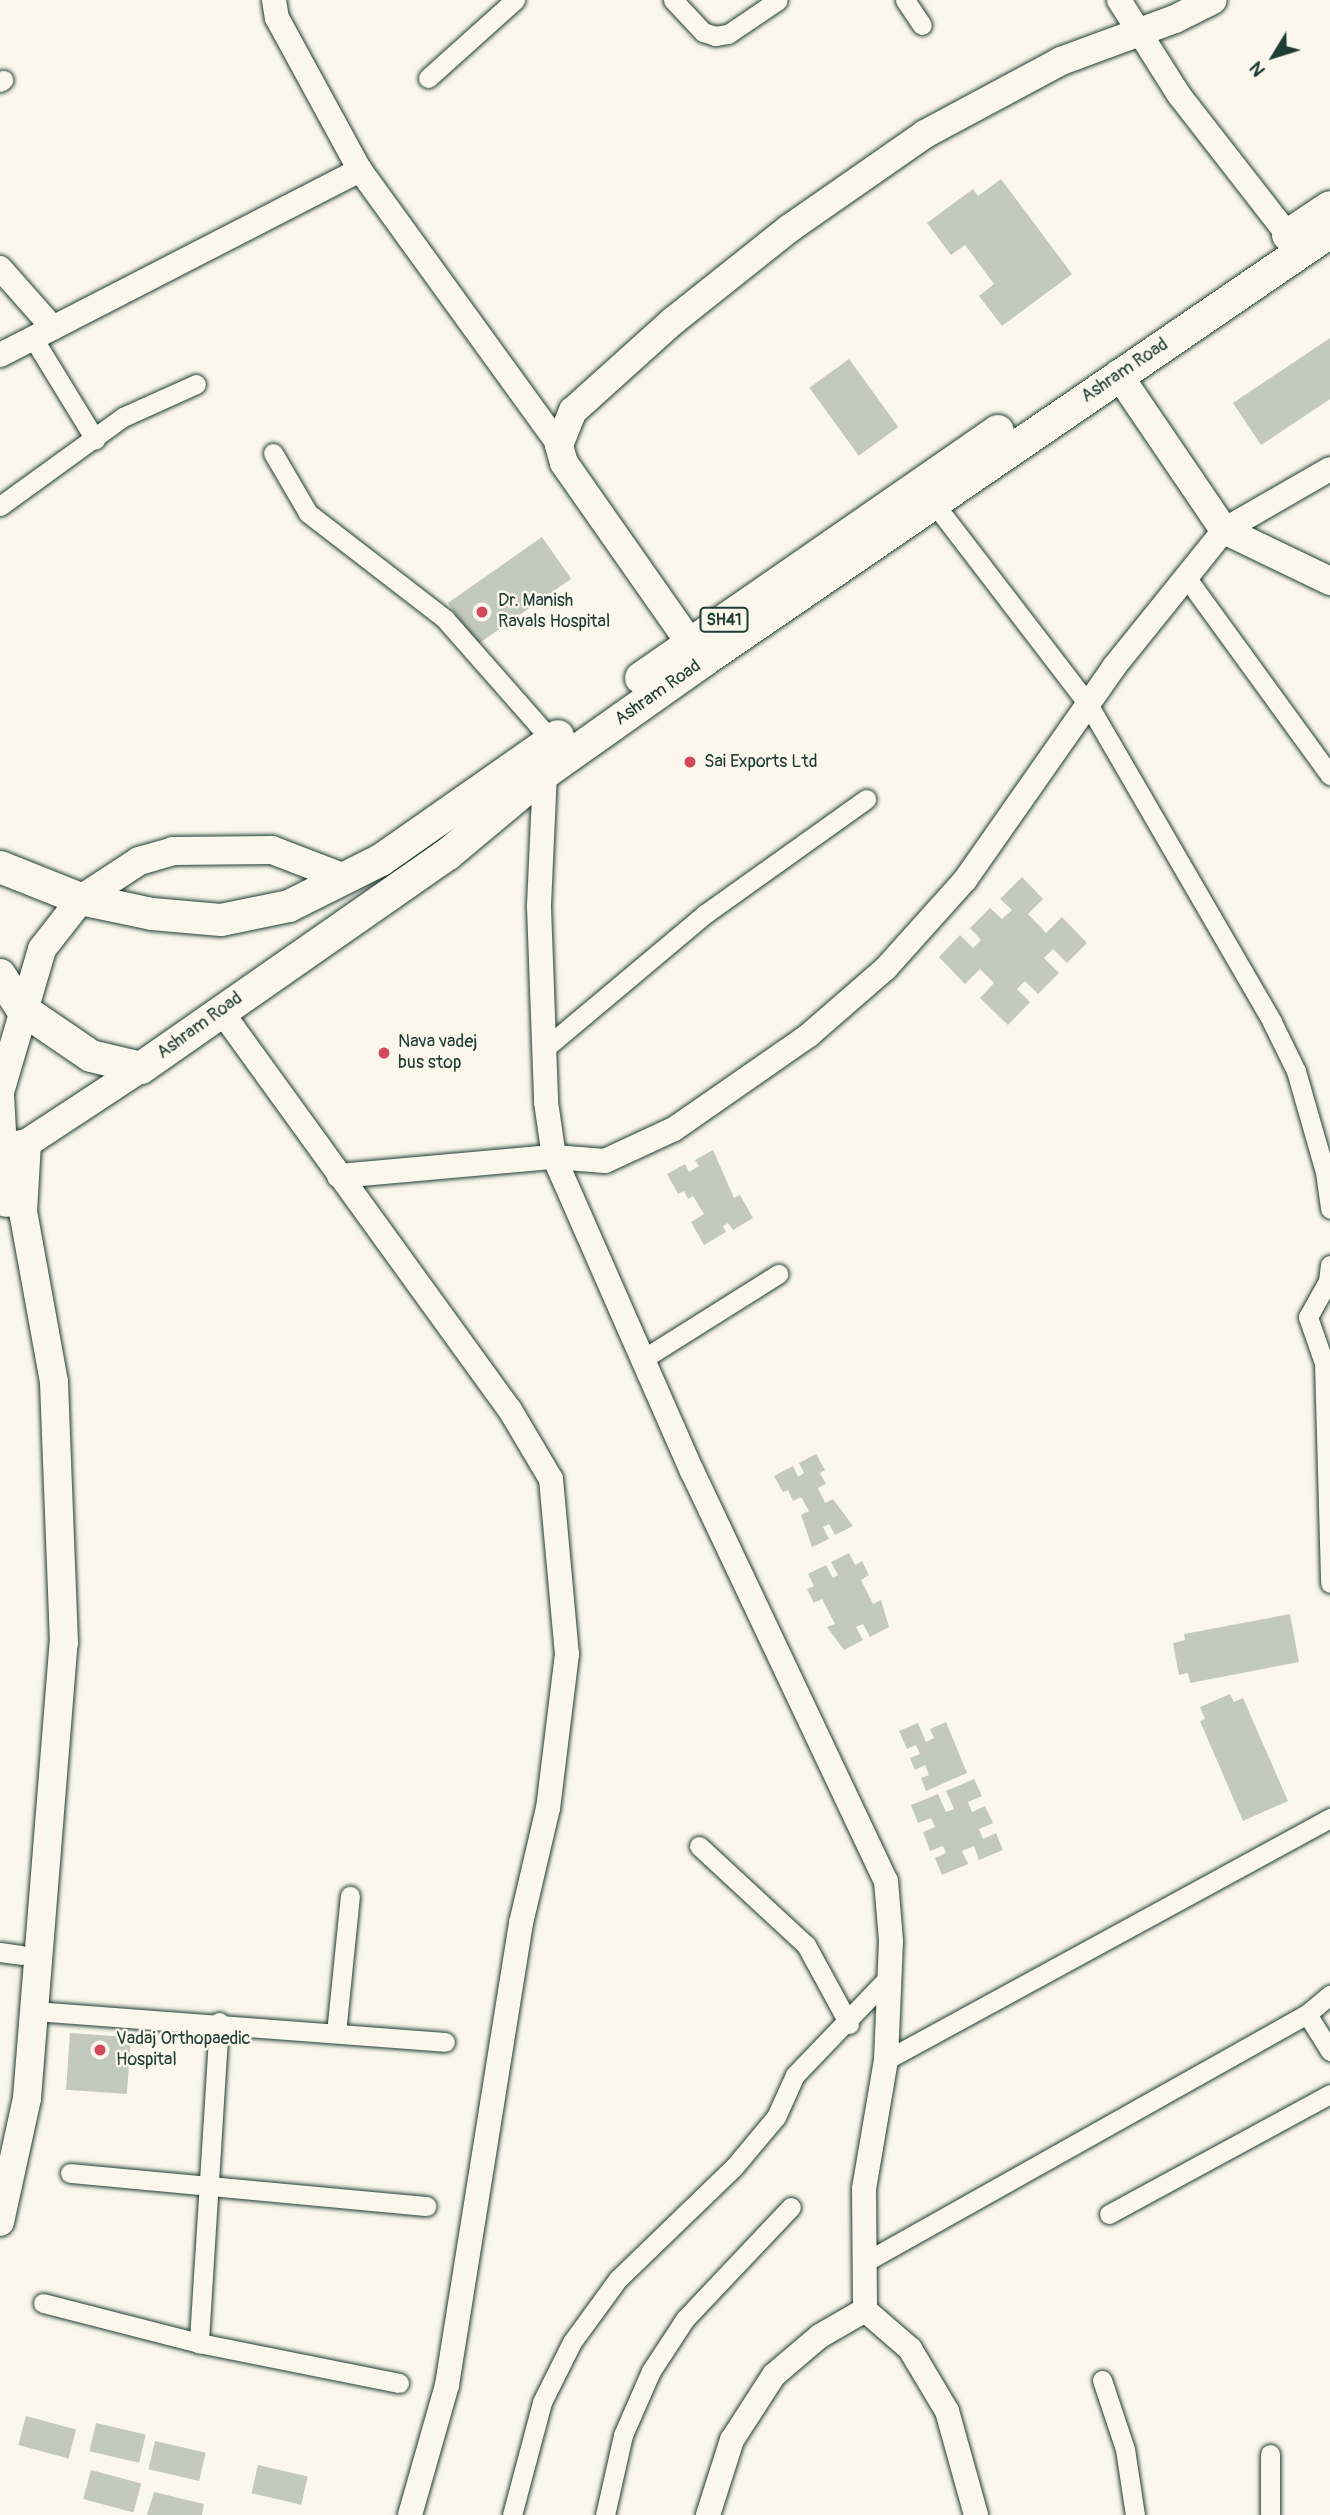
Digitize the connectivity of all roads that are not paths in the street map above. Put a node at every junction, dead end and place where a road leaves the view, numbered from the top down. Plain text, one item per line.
1 (274, 0) edge
2 (515, 0) edge
3 (673, 0) edge
4 (778, 0) edge
5 (905, 0) edge
6 (1119, 0) edge
7 (1213, 0) edge
8 (922, 25) dead end
9 (1136, 31) junction
10 (428, 78) dead end
11 (360, 170) junction
12 (1330, 207) edge
13 (1330, 232) edge
14 (1288, 235) junction
15 (0, 268) edge
16 (43, 333) junction
17 (0, 355) edge
18 (1118, 374) junction
19 (196, 384) dead end
20 (95, 439) junction
21 (559, 445) junction
22 (272, 453) dead end
23 (1330, 469) edge
24 (933, 502) junction
25 (0, 506) edge
26 (1224, 530) junction
27 (1186, 577) junction
28 (1330, 581) edge
29 (690, 643) junction
30 (1088, 704) junction
31 (552, 741) junction
32 (545, 773) junction
33 (1330, 775) edge
34 (866, 799) dead end
35 (0, 867) edge
36 (345, 878) junction
37 (81, 899) junction
38 (0, 975) edge
39 (22, 1009) junction
40 (221, 1011) junction
41 (544, 1049) junction
42 (141, 1068) junction
43 (0, 1094) edge
44 (11, 1147) edge
45 (554, 1157) junction
46 (339, 1176) junction
47 (1330, 1209) edge
48 (1330, 1265) edge
49 (778, 1274) dead end
50 (643, 1359) junction
51 (1330, 1583) edge
52 (1330, 1818) edge
53 (699, 1846) dead end
54 (350, 1896) dead end
55 (10, 1953) edge
56 (887, 1979) junction
57 (1330, 1995) edge
58 (34, 2011) junction
59 (1307, 2014) junction
60 (219, 2022) junction
61 (849, 2024) junction
62 (336, 2033) junction
63 (445, 2042) dead end
64 (1330, 2051) edge
65 (886, 2060) junction
66 (1330, 2094) edge
67 (0, 2138) edge
68 (70, 2173) dead end
69 (209, 2187) junction
70 (426, 2206) dead end
71 (791, 2207) dead end
72 (1109, 2214) dead end
73 (0, 2222) edge
74 (865, 2262) junction
75 (43, 2303) dead end
76 (866, 2310) junction
77 (199, 2343) junction
78 (1102, 2379) dead end
79 (399, 2383) dead end
80 (1270, 2454) dead end
81 (410, 2515) edge
82 (512, 2515) edge
83 (605, 2515) edge
84 (708, 2515) edge
85 (976, 2515) edge
86 (1135, 2515) edge
87 (1270, 2515) edge

1 - 11 street
2 - 10 street
3 - 4 street
5 - 8 street
6 - 9 street
7 - 9 main road
9 - 14 street
9 - 21 main road
11 - 16 street
11 - 21 street
12 - 14 main road, Ashram Road / SH41
13 - 18 main road, Ashram Road
14 - 29 main road, Ashram Road / SH41
15 - 16 street
16 - 17 street
16 - 20 street
18 - 24 main road, Ashram Road
18 - 26 main road
19 - 20 street
20 - 25 street
21 - 29 main road
22 - 31 street
23 - 26 street
24 - 30 street
24 - 32 main road, Ashram Road
26 - 27 street
26 - 28 main road
27 - 30 street
27 - 33 street
29 - 31 main road, Ashram Road / SH41
30 - 45 street
30 - 47 street
31 - 36 main road, Ashram Road / SH41
32 - 40 main road, Ashram Road
32 - 41 street
34 - 41 street
35 - 37 main road, Ashram Road / SH41
36 - 37 main road, Ashram Road / SH41
36 - 37 main road
37 - 39 main road
38 - 39 main road, Ashram Road
39 - 42 main road, Ashram Road
39 - 43 main road
40 - 42 main road, Ashram Road
40 - 46 street
41 - 45 street
42 - 44 main road
43 - 44 main road
44 - 55 main road
44 - 58 main road
45 - 46 street
45 - 50 street
46 - 81 street
48 - 51 street
49 - 50 street
50 - 56 street
52 - 65 street
53 - 61 street
54 - 62 street
55 - 67 main road
56 - 61 street
56 - 65 street
57 - 59 street
58 - 60 street
58 - 73 main road
59 - 64 street
59 - 74 street
60 - 62 street
60 - 69 street
61 - 82 street
62 - 63 street
65 - 74 street
66 - 72 street
68 - 69 street
69 - 70 street
69 - 77 street
71 - 83 street
74 - 76 street
75 - 77 street
76 - 84 street
76 - 85 street
77 - 79 street
78 - 86 street
80 - 87 street

